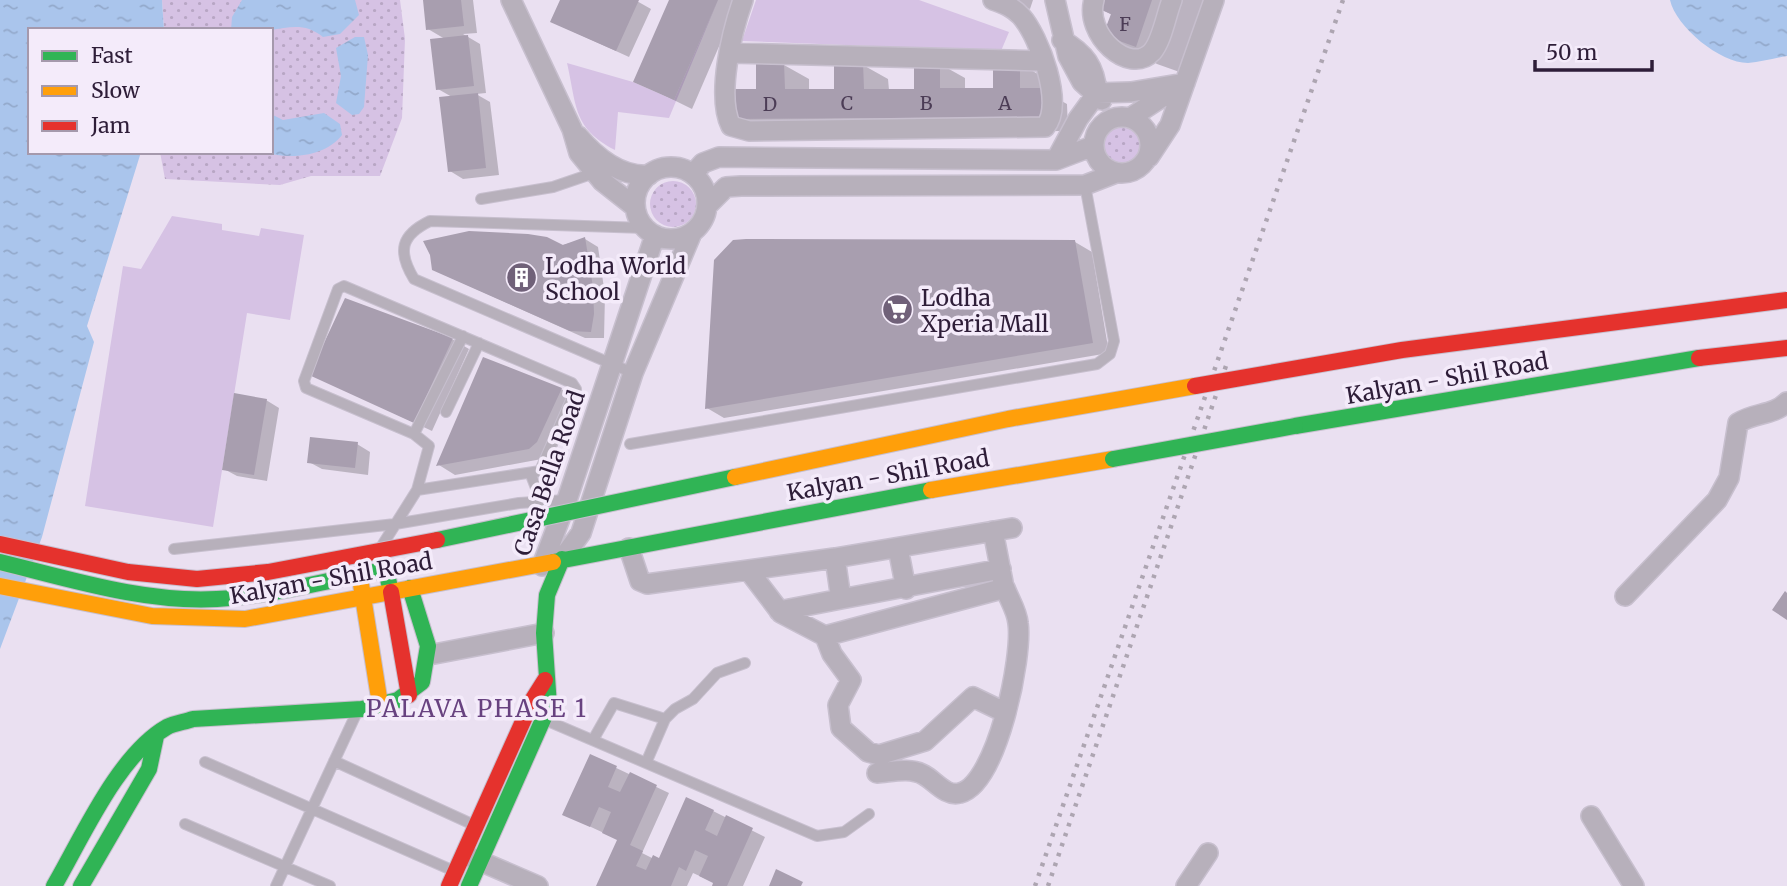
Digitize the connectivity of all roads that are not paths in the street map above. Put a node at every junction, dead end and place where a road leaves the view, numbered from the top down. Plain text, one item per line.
1 (510, 0) edge
2 (743, 0) edge
3 (1055, 0) edge
4 (1094, 0) edge
5 (1171, 0) edge
6 (1213, 0) edge
7 (1003, 2) edge
8 (730, 53) junction
9 (1043, 61) junction
10 (1185, 83) junction
11 (1097, 93) junction
12 (1121, 118) junction
13 (572, 130) junction
14 (1093, 146) junction
15 (1056, 160) junction
16 (1146, 162) junction
17 (594, 173) junction
18 (1116, 173) junction
19 (692, 174) junction
20 (649, 175) junction
21 (1085, 186) junction
22 (481, 199) dead end
23 (707, 206) junction
24 (635, 207) junction
25 (650, 232) junction
26 (691, 235) junction
27 (1787, 300) edge
28 (463, 336) junction
29 (479, 343) junction
30 (1787, 348) edge
31 (613, 364) junction
32 (633, 373) junction
33 (1787, 401) edge
34 (446, 412) dead end
35 (414, 434) junction
36 (630, 444) dead end
37 (531, 475) junction
38 (417, 490) junction
39 (567, 500) junction
40 (541, 501) junction
41 (395, 524) junction
42 (0, 544) edge
43 (629, 548) junction
44 (898, 548) junction
45 (174, 549) dead end
46 (377, 556) junction
47 (835, 558) junction
48 (562, 559) junction
49 (0, 562) edge
50 (542, 566) junction
51 (386, 570) junction
52 (749, 571) junction
53 (359, 574) junction
54 (1003, 578) junction
55 (0, 586) edge
56 (410, 588) junction
57 (906, 589) junction
58 (391, 592) junction
59 (547, 595) junction
60 (1625, 596) dead end
61 (362, 598) junction
62 (841, 599) junction
63 (779, 611) junction
64 (544, 633) junction
65 (825, 636) junction
66 (429, 655) junction
67 (745, 663) dead end
68 (546, 678) junction
69 (410, 695) junction
70 (380, 704) junction
71 (358, 709) junction
72 (1004, 712) junction
73 (527, 713) junction
74 (544, 719) junction
75 (665, 719) junction
76 (156, 736) junction
77 (593, 740) junction
78 (334, 761) junction
79 (205, 762) dead end
80 (646, 763) junction
81 (877, 773) dead end
82 (312, 809) junction
83 (869, 814) dead end
84 (1591, 816) dead end
85 (185, 824) dead end
86 (476, 826) junction
87 (1208, 853) dead end
88 (285, 867) junction
89 (462, 868) edge
90 (1627, 883) edge
91 (54, 886) edge
92 (81, 886) edge
93 (276, 886) edge
94 (330, 886) edge
95 (469, 886) edge
96 (538, 886) edge
97 (1186, 886) edge

1 - 13 street
2 - 8 street
3 - 11 street
4 - 5 street
6 - 10 street
7 - 9 street
8 - 9 street
8 - 9 street
10 - 11 street
10 - 12 street
10 - 16 street
11 - 12 street
11 - 15 street
12 - 14 street
12 - 16 street
13 - 17 street
13 - 20 street
14 - 15 street
14 - 18 street
15 - 19 street
16 - 18 street, Casa Bella Road
17 - 22 lane
17 - 24 street
18 - 21 street, Casa Bella Road
19 - 20 street
19 - 23 street
20 - 24 street
21 - 23 street, Casa Bella Road
21 - 36 lane
23 - 26 street, Casa Bella Road
24 - 25 street
25 - 26 street
25 - 31 street, Casa Bella Road
25 - 31 lane
26 - 32 street, Casa Bella Road
27 - 42 main road, bridge
28 - 29 lane
28 - 35 lane
28 - 35 lane
29 - 34 lane
29 - 37 lane
30 - 43 main road, Kalyan - Shil Road, bridge
31 - 32 lane
31 - 39 street, Casa Bella Road
32 - 48 street, Casa Bella Road
33 - 60 street
35 - 38 lane
37 - 38 lane
37 - 40 lane
38 - 41 lane
39 - 40 lane
39 - 50 street, Casa Bella Road
40 - 41 lane
41 - 45 lane
41 - 46 lane
43 - 48 main road, Kalyan - Shil Road
43 - 52 street
44 - 47 street
44 - 54 street
44 - 57 street
46 - 51 lane
46 - 53 lane
47 - 52 street
47 - 62 street
48 - 50 main road, Kalyan - Shil Road
48 - 59 main road, Casa Bella Road
49 - 53 main road, Kalyan - Shil Road
50 - 56 main road, Kalyan - Shil Road
50 - 59 main road, Casa Bella Road
51 - 53 main road, Kalyan - Shil Road
51 - 58 main road
52 - 63 street
53 - 61 main road
54 - 57 street
54 - 65 street
54 - 72 street
55 - 61 main road, Kalyan - Shil Road
56 - 58 main road, Kalyan - Shil Road
56 - 66 main road
57 - 62 street
58 - 61 main road, Kalyan - Shil Road
58 - 69 main road
59 - 64 main road
61 - 70 main road
62 - 63 street
63 - 65 street
64 - 66 street
64 - 68 main road
65 - 72 street
66 - 69 main road
67 - 75 lane
68 - 73 main road
68 - 74 main road
69 - 70 main road
70 - 71 main road
71 - 76 main road
71 - 78 lane
72 - 81 street
73 - 74 lane
73 - 86 main road
74 - 77 lane
74 - 89 main road
75 - 77 lane
75 - 80 lane
76 - 91 main road
76 - 92 main road
77 - 80 lane
78 - 82 lane
78 - 86 lane
79 - 82 lane
80 - 83 lane
82 - 88 lane
82 - 89 lane
84 - 90 street
85 - 88 lane
86 - 89 main road
87 - 97 street
88 - 93 lane
88 - 94 lane
89 - 95 main road
89 - 96 street

